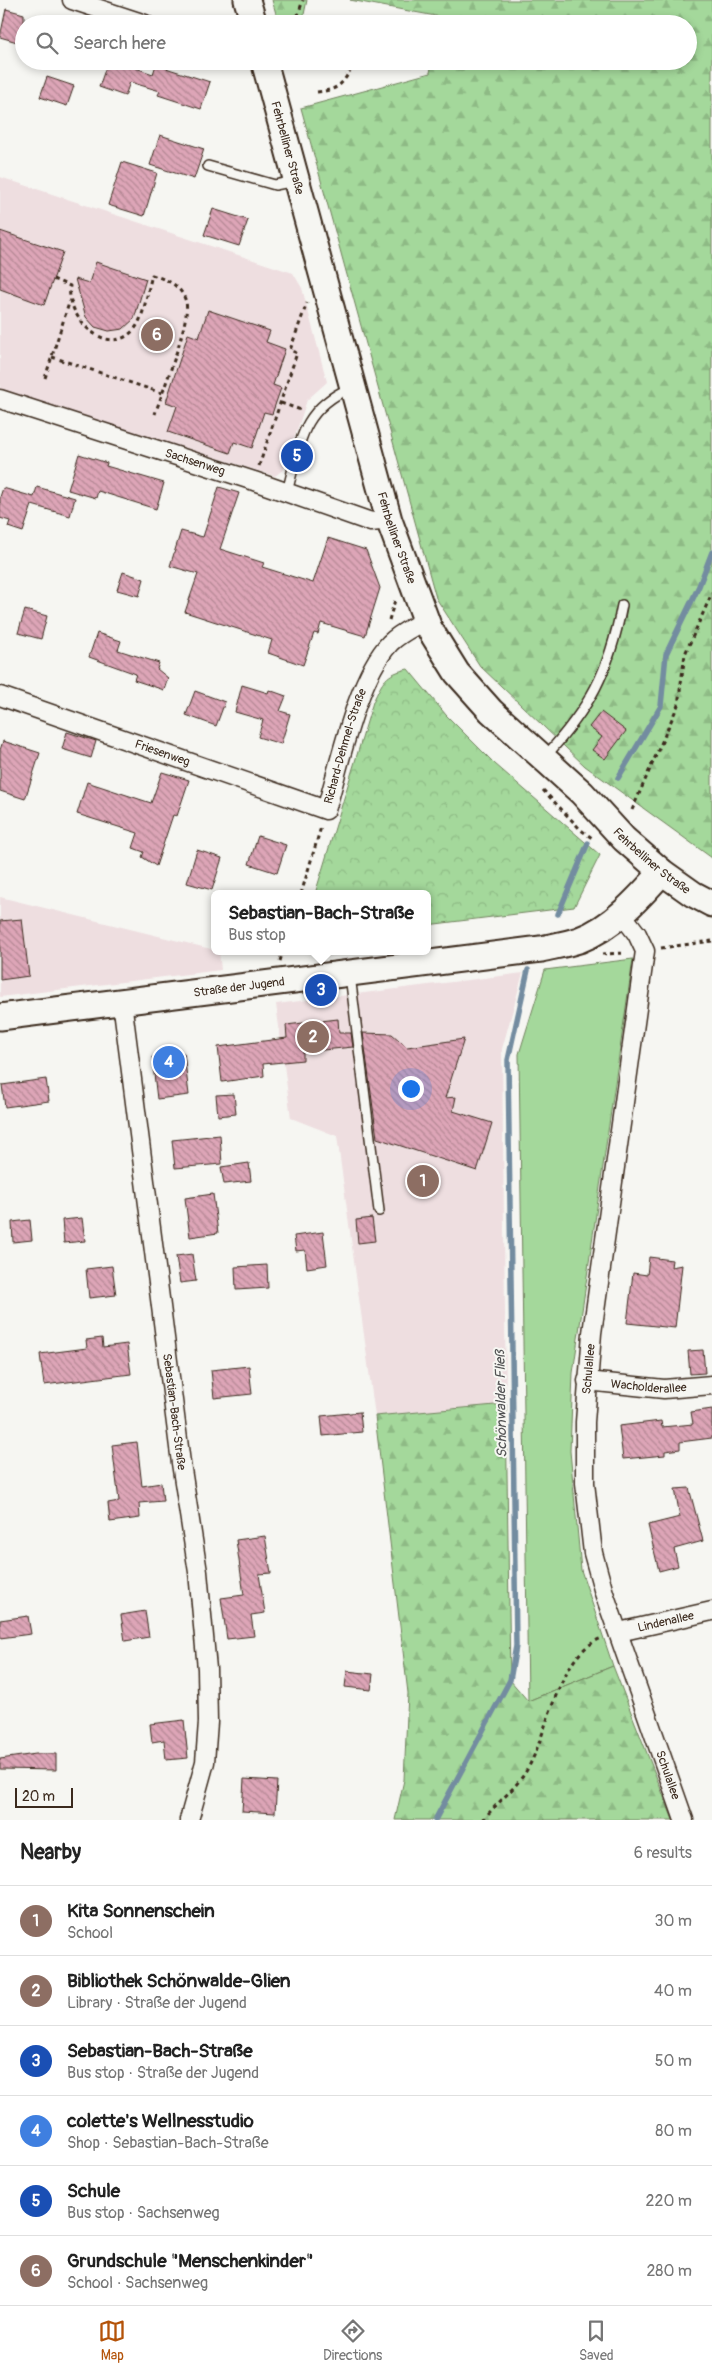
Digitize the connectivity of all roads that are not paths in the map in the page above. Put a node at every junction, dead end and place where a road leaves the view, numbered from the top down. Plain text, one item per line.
1 (72, 0) edge
2 (247, 0) edge
3 (118, 15) edge
4 (251, 15) edge
5 (267, 70) edge
6 (208, 166) dead end
7 (298, 180) junction
8 (353, 387) junction
9 (0, 399) edge
10 (287, 492) junction
11 (389, 520) junction
12 (622, 605) dead end
13 (425, 620) junction
14 (0, 696) edge
15 (544, 759) junction
16 (326, 810) joint
17 (662, 872) junction
18 (712, 904) edge
19 (620, 914) junction
20 (349, 972) junction
21 (122, 1001) junction
22 (0, 1017) edge
23 (379, 1211) dead end
24 (587, 1381) junction
25 (712, 1385) edge
26 (712, 1610) edge
27 (619, 1632) junction
28 (189, 1820) edge
29 (684, 1820) edge

1 - 3 street
2 - 4 main road
5 - 7 main road, Fehrbelliner Straße
6 - 7 lane
7 - 8 main road, Fehrbelliner Straße
8 - 10 lane
8 - 11 main road, Fehrbelliner Straße
9 - 10 street, Sachsenweg
10 - 11 street, Sachsenweg
11 - 13 main road, Fehrbelliner Straße
12 - 15 lane
13 - 15 main road, Fehrbelliner Straße
13 - 16 street, Richard-Dehmel-Straße
14 - 16 street, Friesenweg
15 - 17 main road, Fehrbelliner Straße
17 - 18 main road, Fehrbelliner Straße
17 - 19 main road, Straße der Jugend
19 - 20 main road, Straße der Jugend
19 - 24 street, Schulallee
20 - 21 main road, Straße der Jugend
20 - 23 lane
21 - 22 main road, Straße der Jugend
21 - 28 street, Sebastian-Bach-Straße
24 - 25 street, Wacholderallee
24 - 27 street, Schulallee
26 - 27 street, Lindenallee
27 - 29 street, Schulallee

